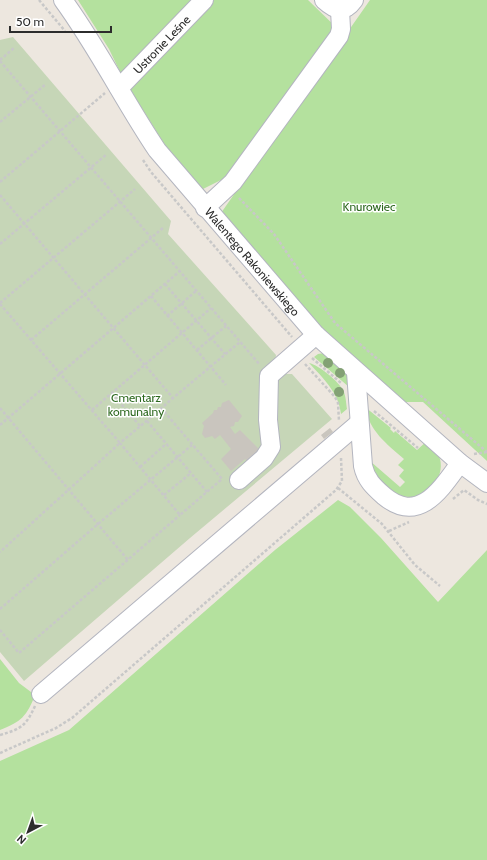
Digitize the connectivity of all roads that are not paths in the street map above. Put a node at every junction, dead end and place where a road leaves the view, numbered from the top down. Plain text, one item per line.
1 (63, 0) edge
2 (204, 0) edge
3 (324, 0) edge
4 (347, 5) edge
5 (112, 91) junction
6 (206, 208) junction
7 (316, 335) junction
8 (356, 372) junction
9 (360, 423) junction
10 (460, 463) junction
11 (239, 480) dead end
12 (487, 483) edge
13 (41, 694) road end

1 - 5 street, Walentego Rakoniewskiego
2 - 5 street, Ustronie Leśne
3 - 4 street
4 - 6 street
5 - 6 street, Walentego Rakoniewskiego
6 - 7 street, Walentego Rakoniewskiego
7 - 8 street, Walentego Rakoniewskiego
7 - 11 street
8 - 9 street
8 - 10 street, Walentego Rakoniewskiego
9 - 10 street
9 - 13 street
10 - 12 street, Walentego Rakoniewskiego

